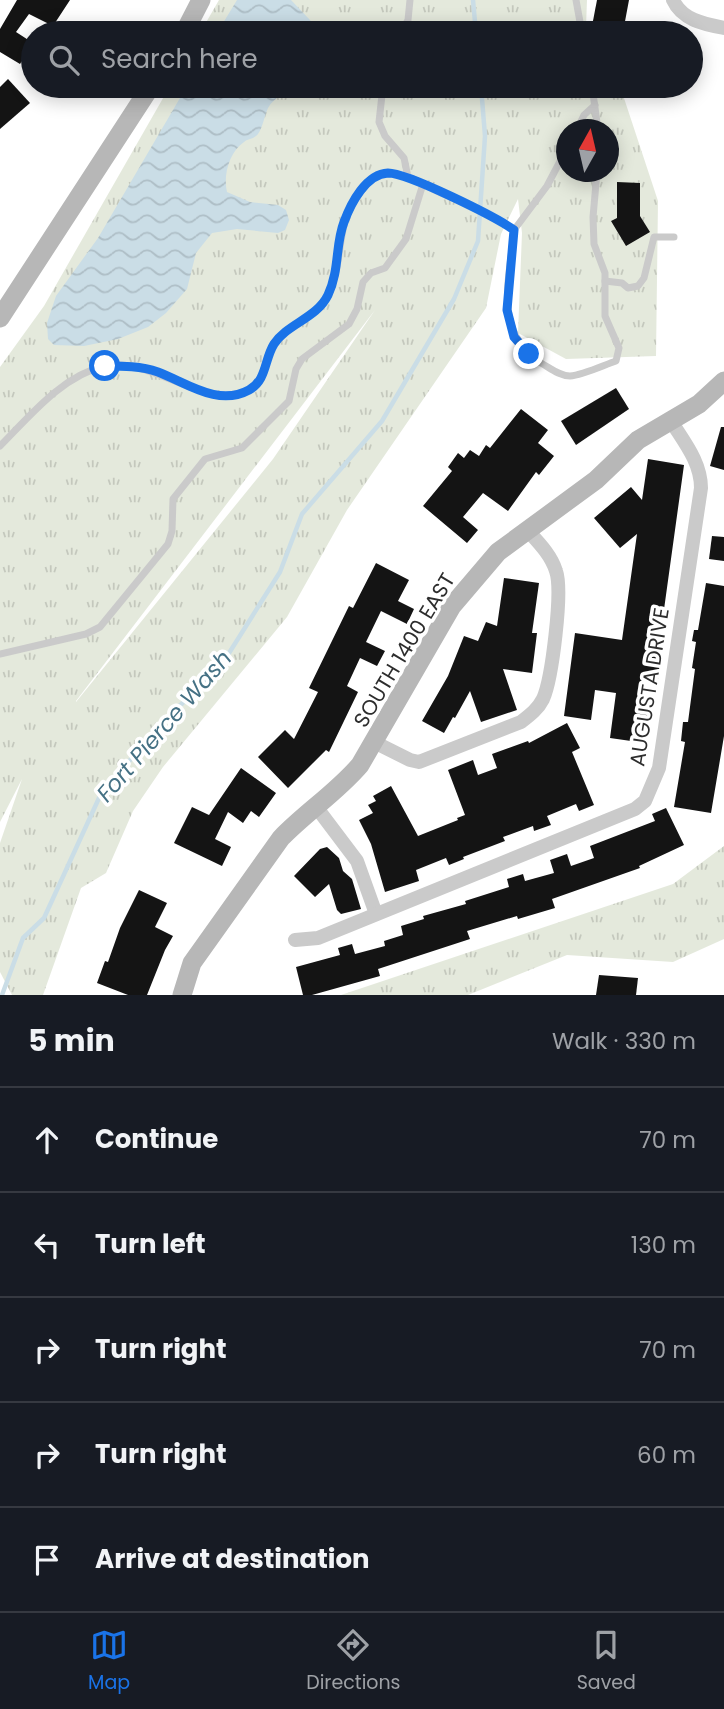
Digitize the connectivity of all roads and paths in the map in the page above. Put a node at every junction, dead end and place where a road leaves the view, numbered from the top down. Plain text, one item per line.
1 (201, 0) edge
2 (410, 0) edge
3 (576, 0) edge
4 (673, 0) edge
5 (190, 21) edge
6 (407, 21) edge
7 (580, 21) edge
8 (695, 21) edge
9 (703, 24) edge
10 (724, 28) edge
11 (143, 98) edge
12 (382, 98) edge
13 (595, 98) edge
14 (596, 105) junction
15 (582, 119) edge
16 (597, 119) edge
17 (556, 169) edge
18 (408, 177) junction
19 (596, 182) edge
20 (423, 184) junction
21 (514, 230) junction
22 (674, 237) dead end
23 (605, 281) junction
24 (0, 318) edge
25 (724, 381) edge
26 (671, 421) junction
27 (0, 446) edge
28 (528, 531) junction
29 (0, 654) edge
30 (374, 742) junction
31 (317, 807) junction
32 (376, 914) junction
33 (295, 940) dead end
34 (182, 995) edge

1 - 5 street
2 - 6 lane
3 - 7 lane
4 - 8 street
9 - 10 street
11 - 24 street
12 - 18 lane
13 - 14 lane
14 - 15 lane
14 - 16 lane
17 - 21 lane
18 - 20 lane
18 - 27 lane
19 - 23 lane
20 - 21 lane
20 - 29 lane
21 - 23 lane
22 - 23 lane
25 - 26 street, SOUTH 1400 EAST
26 - 28 street, SOUTH 1400 EAST
26 - 32 street, AUGUSTA DRIVE
28 - 30 street, SOUTH 1400 EAST
28 - 30 street
30 - 31 street, SOUTH 1400 EAST
31 - 32 street
31 - 34 street, SOUTH 1400 EAST
32 - 33 street, AUGUSTA DRIVE

